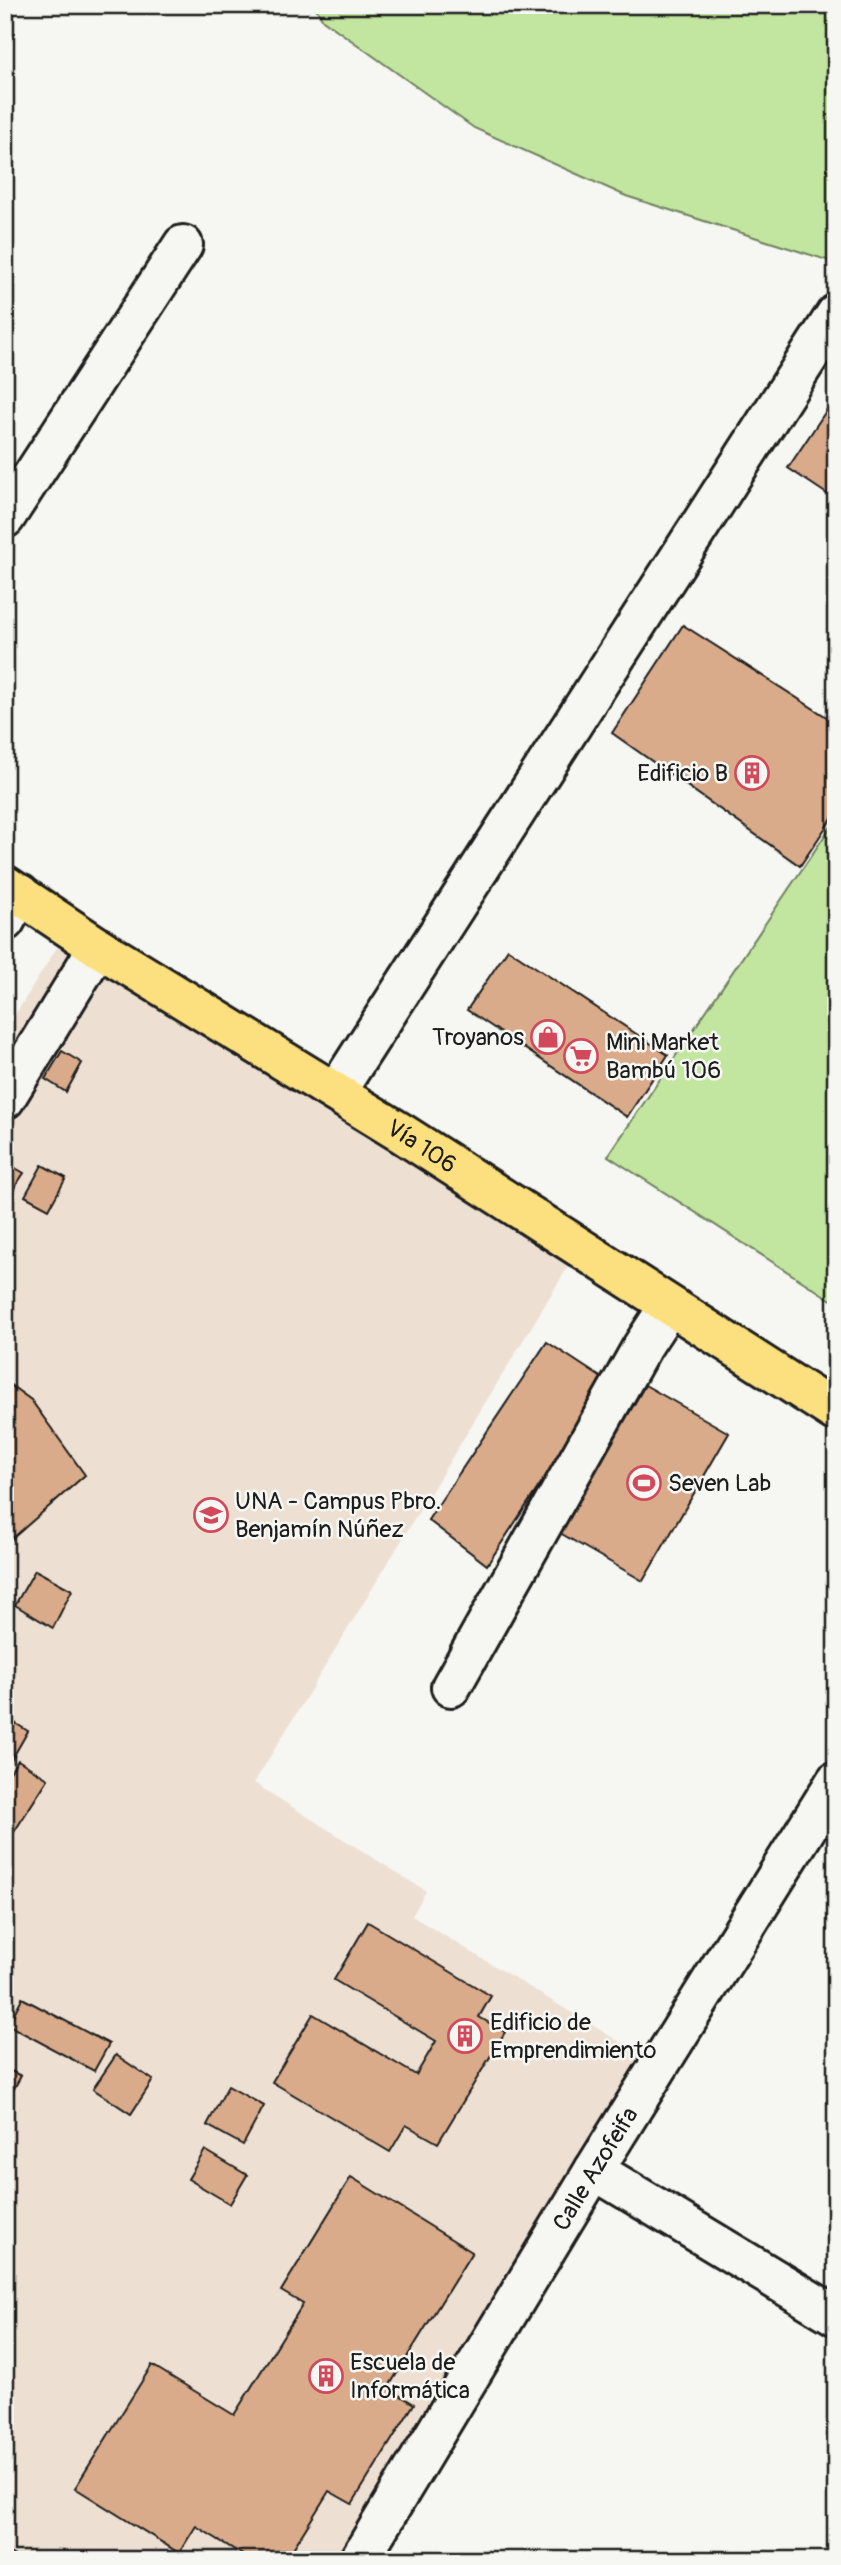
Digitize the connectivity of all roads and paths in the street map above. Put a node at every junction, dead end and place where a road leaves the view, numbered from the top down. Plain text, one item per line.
1 (183, 245) dead end
2 (836, 314) edge
3 (5, 518) edge
4 (10, 900) edge
5 (98, 947) junction
6 (336, 1092) junction
7 (5, 1099) edge
8 (669, 1306) junction
9 (836, 1412) edge
10 (451, 1687) dead end
11 (836, 1781) edge
12 (594, 2169) junction
13 (836, 2316) edge
14 (359, 2560) edge

1 - 3 street
2 - 6 street
4 - 5 main road, Vía 106
5 - 6 main road, Vía 106
5 - 7 street
6 - 8 main road, Vía 106
8 - 9 main road, Vía 106
8 - 10 street
11 - 12 street, Calle Azofeifa
12 - 13 street
12 - 14 street, Calle Azofeifa

